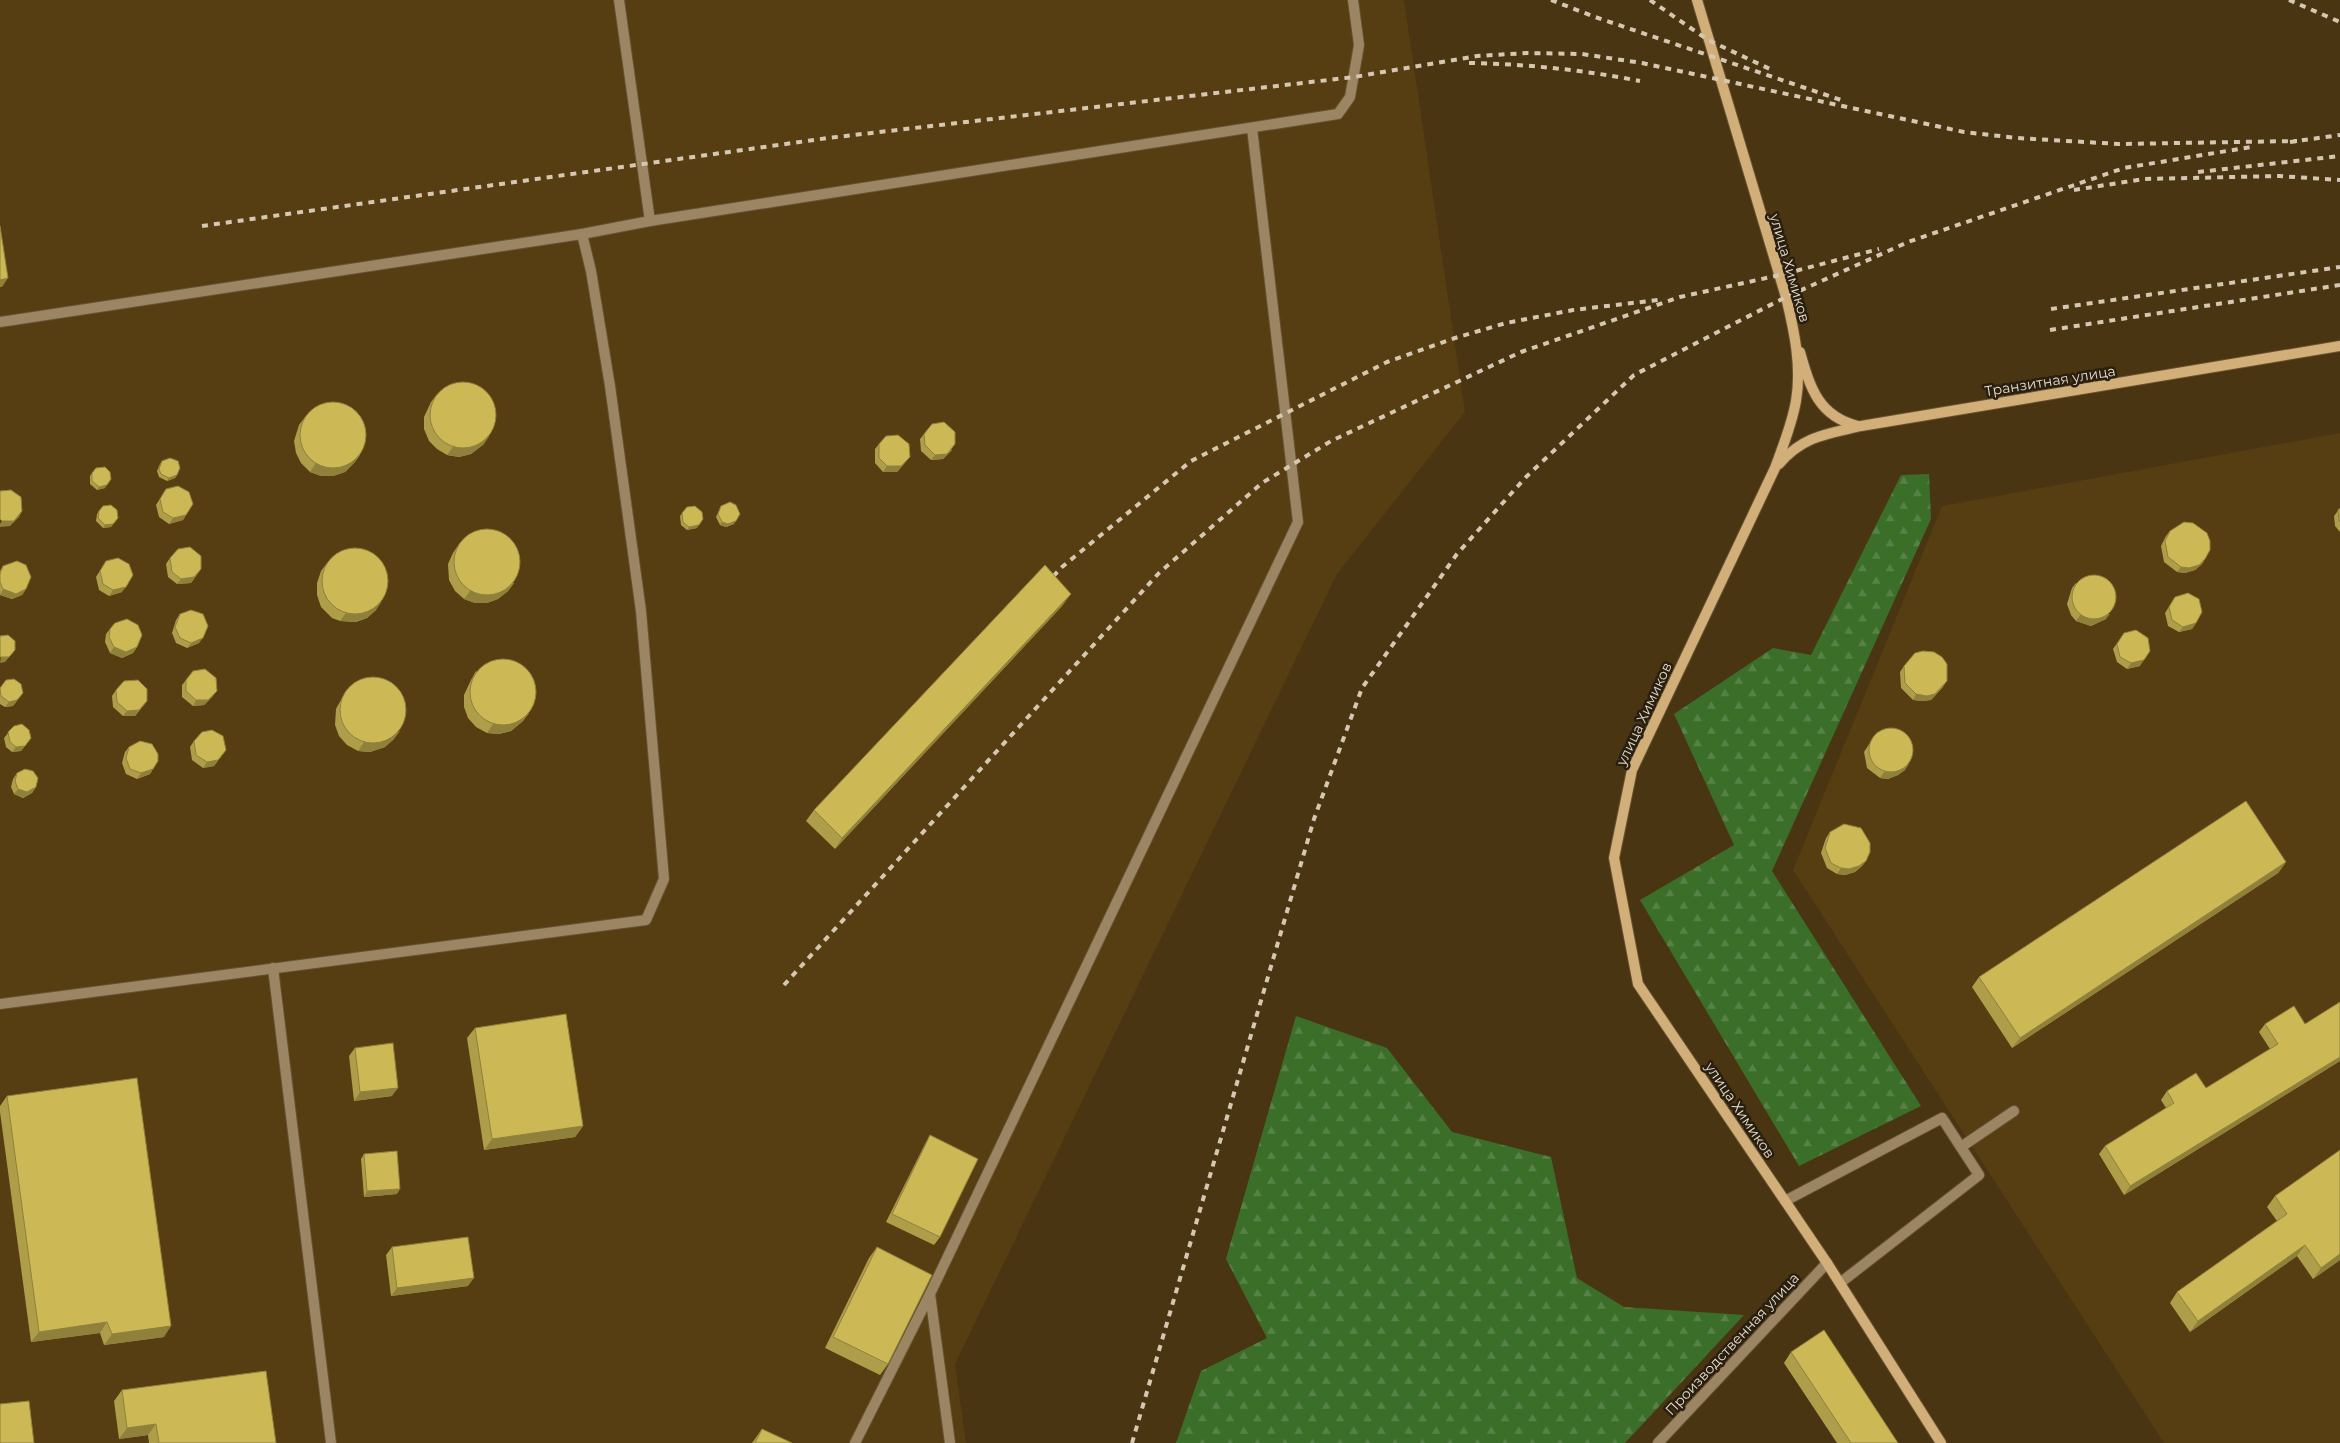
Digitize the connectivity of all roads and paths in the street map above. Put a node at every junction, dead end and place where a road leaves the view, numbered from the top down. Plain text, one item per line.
1 (619, 0) edge
2 (1353, 0) edge
3 (1697, 0) edge
4 (1252, 128) junction
5 (650, 221) junction
6 (582, 234) junction
7 (0, 322) edge
8 (1795, 334) junction
9 (2340, 346) edge
10 (1861, 426) junction
11 (1775, 468) junction
12 (273, 968) junction
13 (0, 1004) edge
14 (2014, 1111) dead end
15 (1961, 1147) junction
16 (1785, 1201) junction
17 (1827, 1263) junction
18 (1840, 1284) junction
19 (930, 1294) junction
20 (331, 1443) edge
21 (855, 1443) edge
22 (950, 1443) edge
23 (1658, 1443) edge
24 (1941, 1443) edge

1 - 5 street
2 - 4 street
3 - 8 street, улица Химиков
4 - 5 street
4 - 19 street
5 - 6 street
6 - 7 street
6 - 12 street
8 - 10 street
8 - 11 street, улица Химиков
9 - 10 street, Транзитная улица
10 - 11 street, Транзитная улица
11 - 16 street, улица Химиков
12 - 13 street
12 - 20 street
14 - 15 street
15 - 16 street
15 - 18 street
16 - 17 street, улица Химиков
17 - 18 street, улица Химиков
17 - 23 street, Производственная улица
18 - 24 street, улица Химиков
19 - 21 street
19 - 22 street

